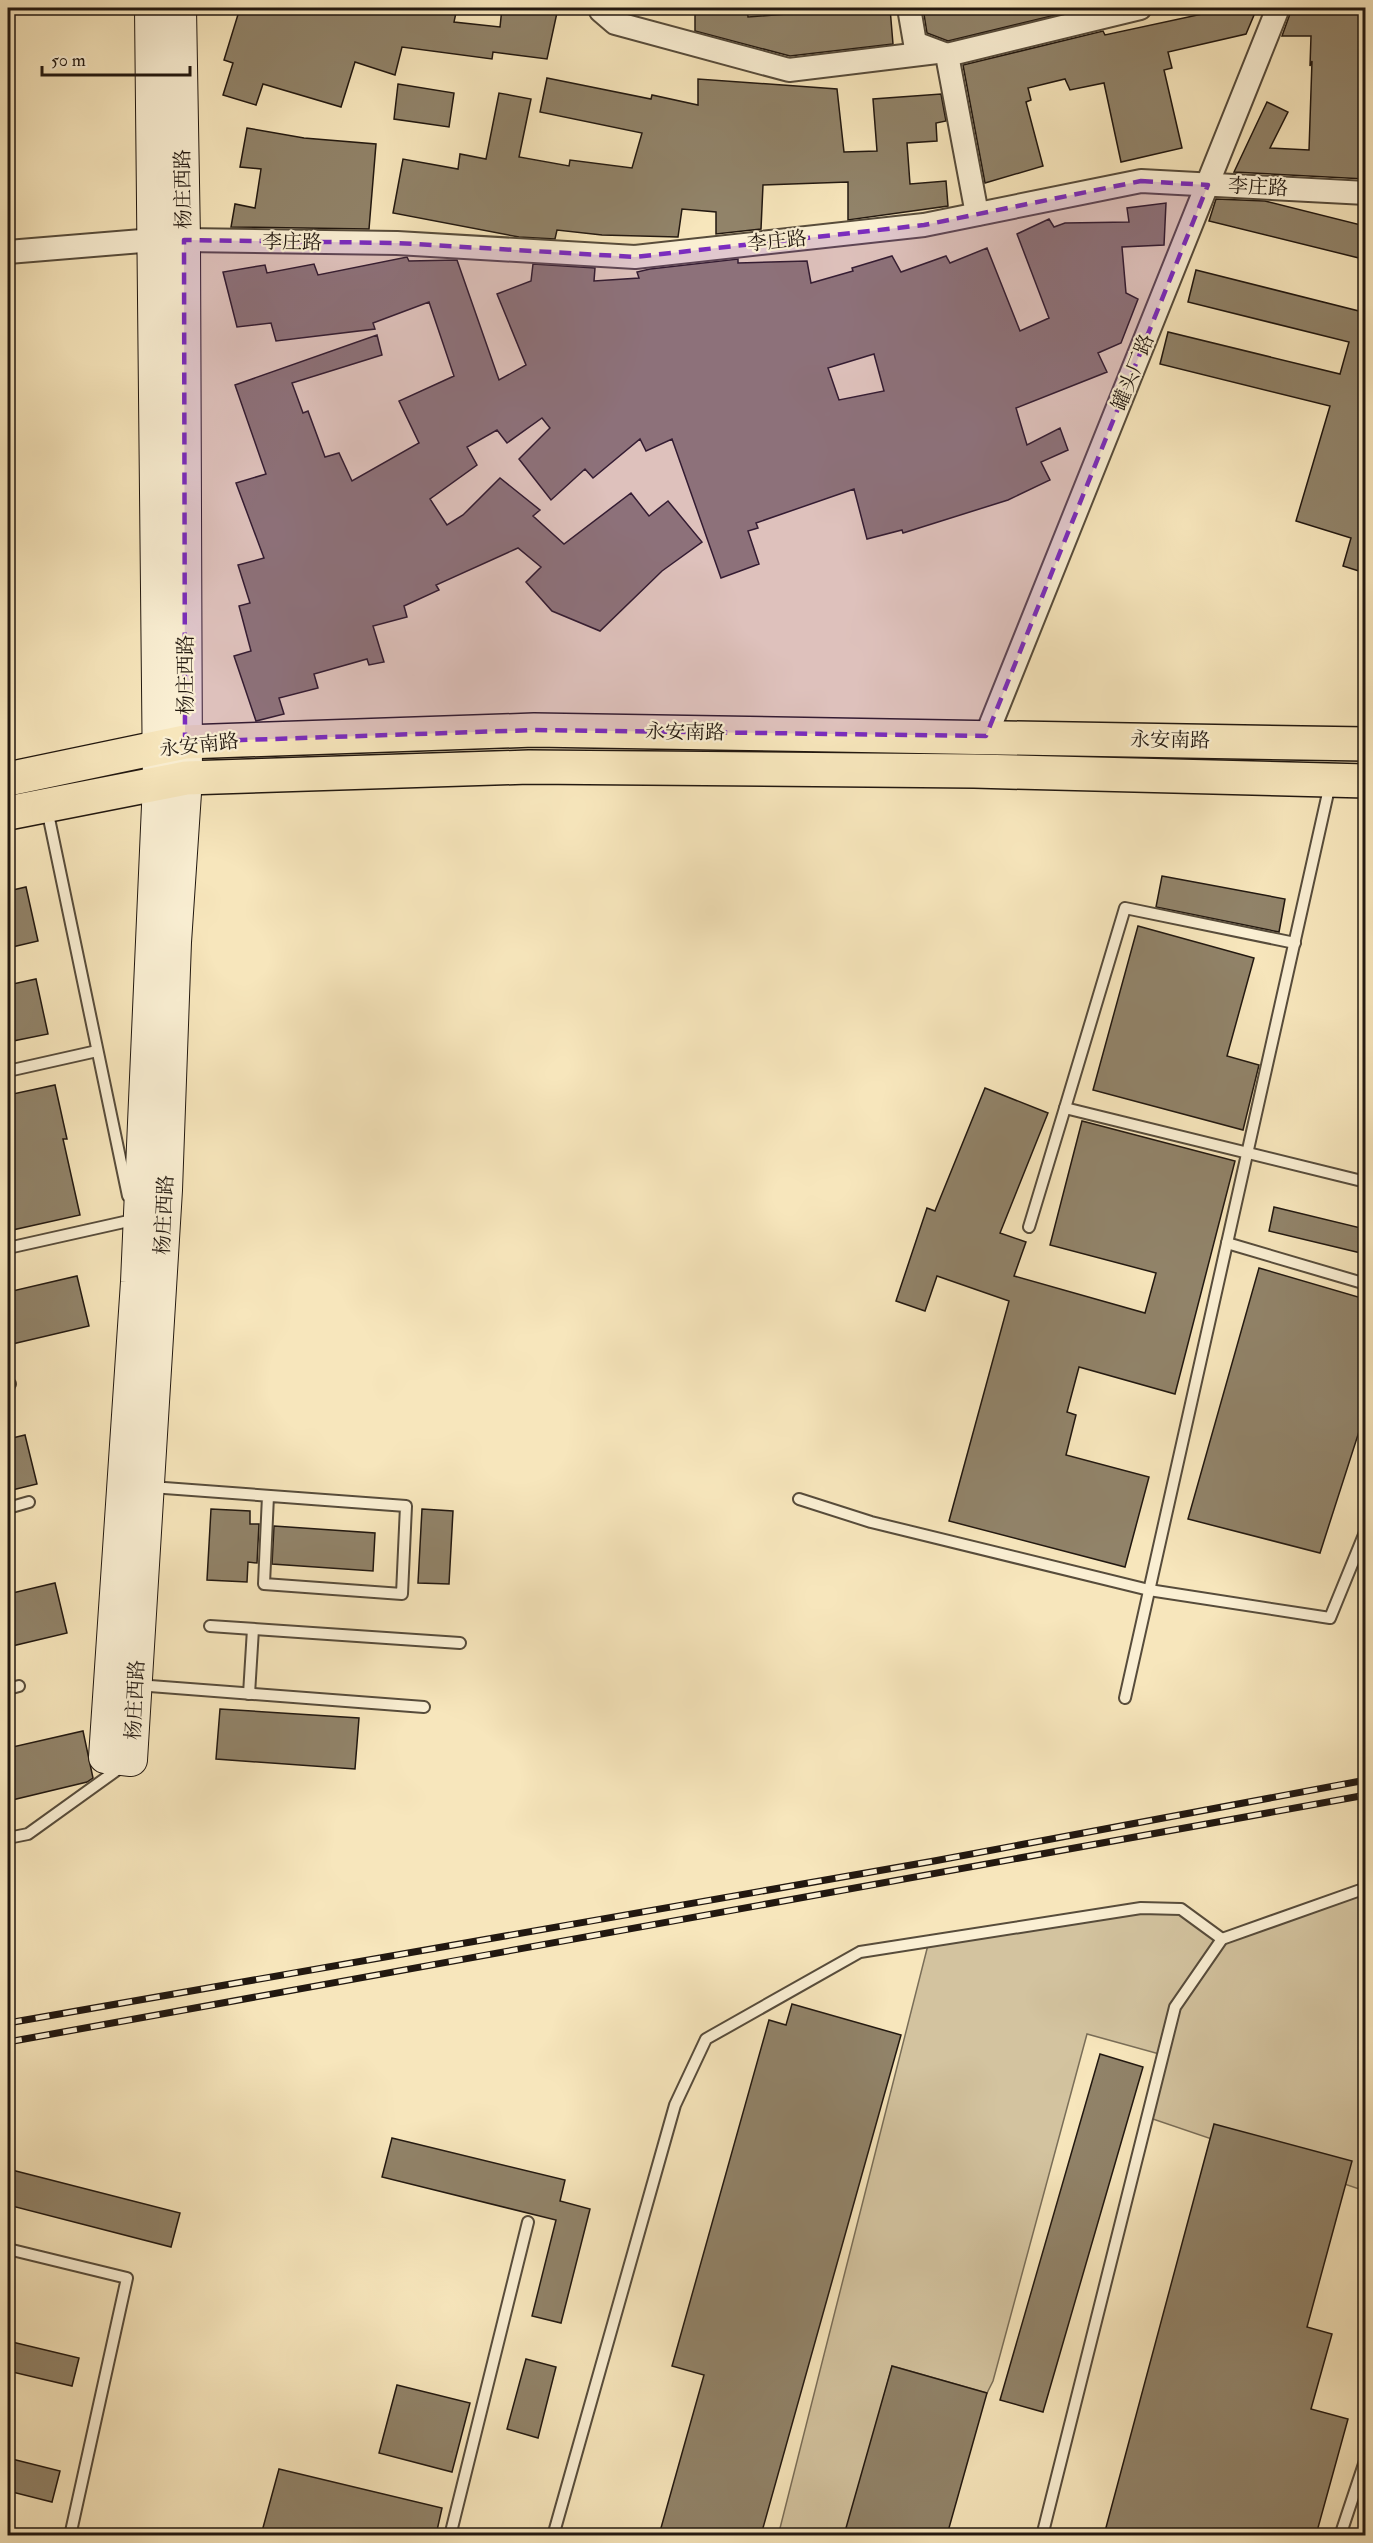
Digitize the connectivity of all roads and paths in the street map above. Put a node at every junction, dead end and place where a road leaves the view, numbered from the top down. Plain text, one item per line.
1 (151, 8) edge
2 (180, 8) edge
3 (601, 8) edge
4 (909, 8) edge
5 (1140, 8) edge
6 (1278, 8) edge
7 (942, 54) junction
8 (1208, 185) junction
9 (1365, 193) edge
10 (976, 214) junction
11 (169, 240) junction
12 (8, 252) edge
13 (986, 736) junction
14 (1365, 744) edge
15 (172, 745) junction
16 (8, 779) edge
17 (173, 781) junction
18 (1331, 781) junction
19 (1365, 781) edge
20 (46, 805) junction
21 (8, 813) edge
22 (1295, 944) junction
23 (98, 1050) junction
24 (8, 1071) edge
25 (1065, 1108) junction
26 (1248, 1154) junction
27 (1365, 1182) edge
28 (1029, 1227) dead end
29 (136, 1230) junction
30 (1227, 1243) junction
31 (8, 1248) edge
32 (1365, 1284) edge
33 (148, 1487) junction
34 (268, 1496) junction
35 (799, 1499) dead end
36 (29, 1502) dead end
37 (8, 1508) edge
38 (1365, 1530) edge
39 (1149, 1590) junction
40 (210, 1626) dead end
41 (253, 1629) junction
42 (460, 1643) dead end
43 (136, 1685) junction
44 (19, 1686) dead end
45 (8, 1689) edge
46 (249, 1694) junction
47 (1125, 1698) dead end
48 (424, 1707) dead end
49 (131, 1760) junction
50 (8, 1838) edge
51 (1365, 1888) edge
52 (1222, 1939) junction
53 (528, 2222) dead end
54 (8, 2249) edge
55 (1365, 2458) edge
56 (69, 2535) edge
57 (450, 2535) edge
58 (554, 2535) edge
59 (1042, 2535) edge
60 (1340, 2535) edge

1 - 11 street, 杨庄西路
2 - 11 street, 杨庄西路
3 - 7 street
4 - 7 street
5 - 7 street
6 - 8 street, 罐头厂路
7 - 10 street
8 - 9 street, 李庄路
8 - 10 street, 李庄路
8 - 13 street, 罐头厂路
10 - 11 street, 李庄路
11 - 12 street, 李庄路
11 - 15 street, 杨庄西路
13 - 14 main road, 永安南路
13 - 15 main road, 永安南路
15 - 16 main road, 永安南路
15 - 17 street, 杨庄西路
17 - 18 main road, 永安南路
17 - 20 main road, 永安南路
17 - 29 street, 杨庄西路
17 - 33 street, 杨庄西路
18 - 19 main road, 永安南路
18 - 22 lane
20 - 21 main road, 永安南路
20 - 23 lane
22 - 25 lane
22 - 26 lane
23 - 24 lane
23 - 29 lane
25 - 26 lane
25 - 28 lane
26 - 27 lane
26 - 30 lane
29 - 31 lane
29 - 49 street, 杨庄西路
30 - 32 lane
30 - 39 lane
33 - 34 lane
33 - 43 street, 杨庄西路
34 - 34 lane
35 - 39 lane
36 - 37 lane
38 - 39 lane
39 - 47 lane
40 - 41 lane
41 - 42 lane
41 - 46 lane
43 - 46 lane
43 - 49 street, 杨庄西路
44 - 45 lane
46 - 48 lane
49 - 50 lane
51 - 52 lane
52 - 58 lane
52 - 59 lane
53 - 57 lane
54 - 56 lane
55 - 60 lane

